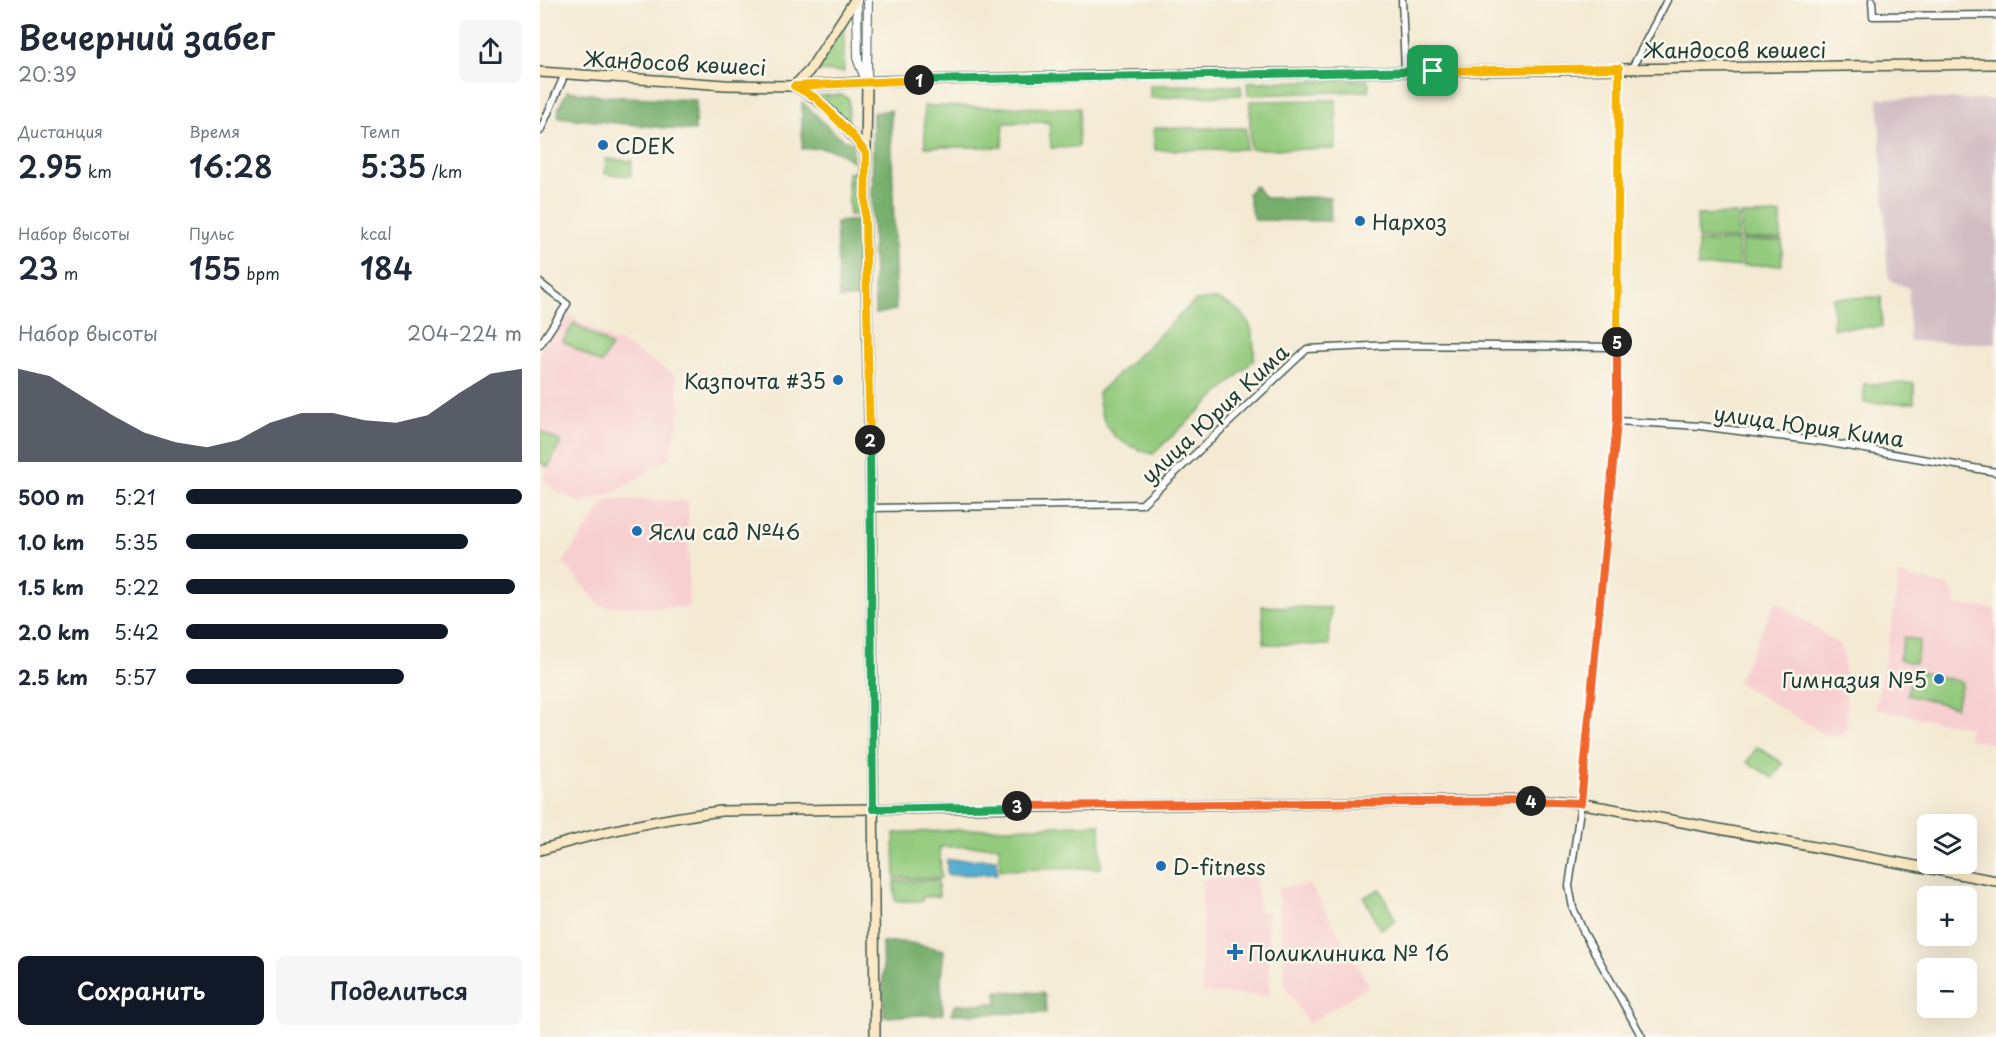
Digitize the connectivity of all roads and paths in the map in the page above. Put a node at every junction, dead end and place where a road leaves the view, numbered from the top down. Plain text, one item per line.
1 (856, 0) edge
2 (868, 0) edge
3 (1402, 0) edge
4 (1667, 0) edge
5 (1872, 0) edge
6 (1996, 15) edge
7 (1996, 64) edge
8 (1619, 68) junction
9 (1632, 68) junction
10 (1405, 71) junction
11 (540, 72) edge
12 (565, 74) junction
13 (867, 83) junction
14 (794, 86) junction
15 (540, 131) edge
16 (866, 153) junction
17 (540, 283) edge
18 (540, 345) edge
19 (1617, 347) junction
20 (1617, 421) junction
21 (1996, 472) edge
22 (871, 508) junction
23 (1581, 803) junction
24 (873, 809) junction
25 (540, 850) edge
26 (1996, 881) edge
27 (875, 1037) edge
28 (1642, 1037) edge

1 - 13 street
1 - 14 main road
2 - 13 street
3 - 10 street
4 - 9 street
5 - 6 street
7 - 9 main road, Жандосов көшесі
8 - 9 main road, Жандосов көшесі
8 - 10 main road, Жандосов көшесі
8 - 19 street
10 - 13 main road, Жандосов көшесі
11 - 12 main road, Жандосов көшесі
12 - 14 main road, Жандосов көшесі
12 - 15 street
13 - 14 main road, Жандосов көшесі
13 - 16 main road
14 - 16 main road
16 - 22 main road
17 - 18 street
19 - 20 street
19 - 22 street, улица Юрия Кима
20 - 21 street, улица Юрия Кима
20 - 23 street
22 - 24 main road
23 - 24 main road
23 - 26 main road
23 - 28 street
24 - 25 main road
24 - 27 main road

